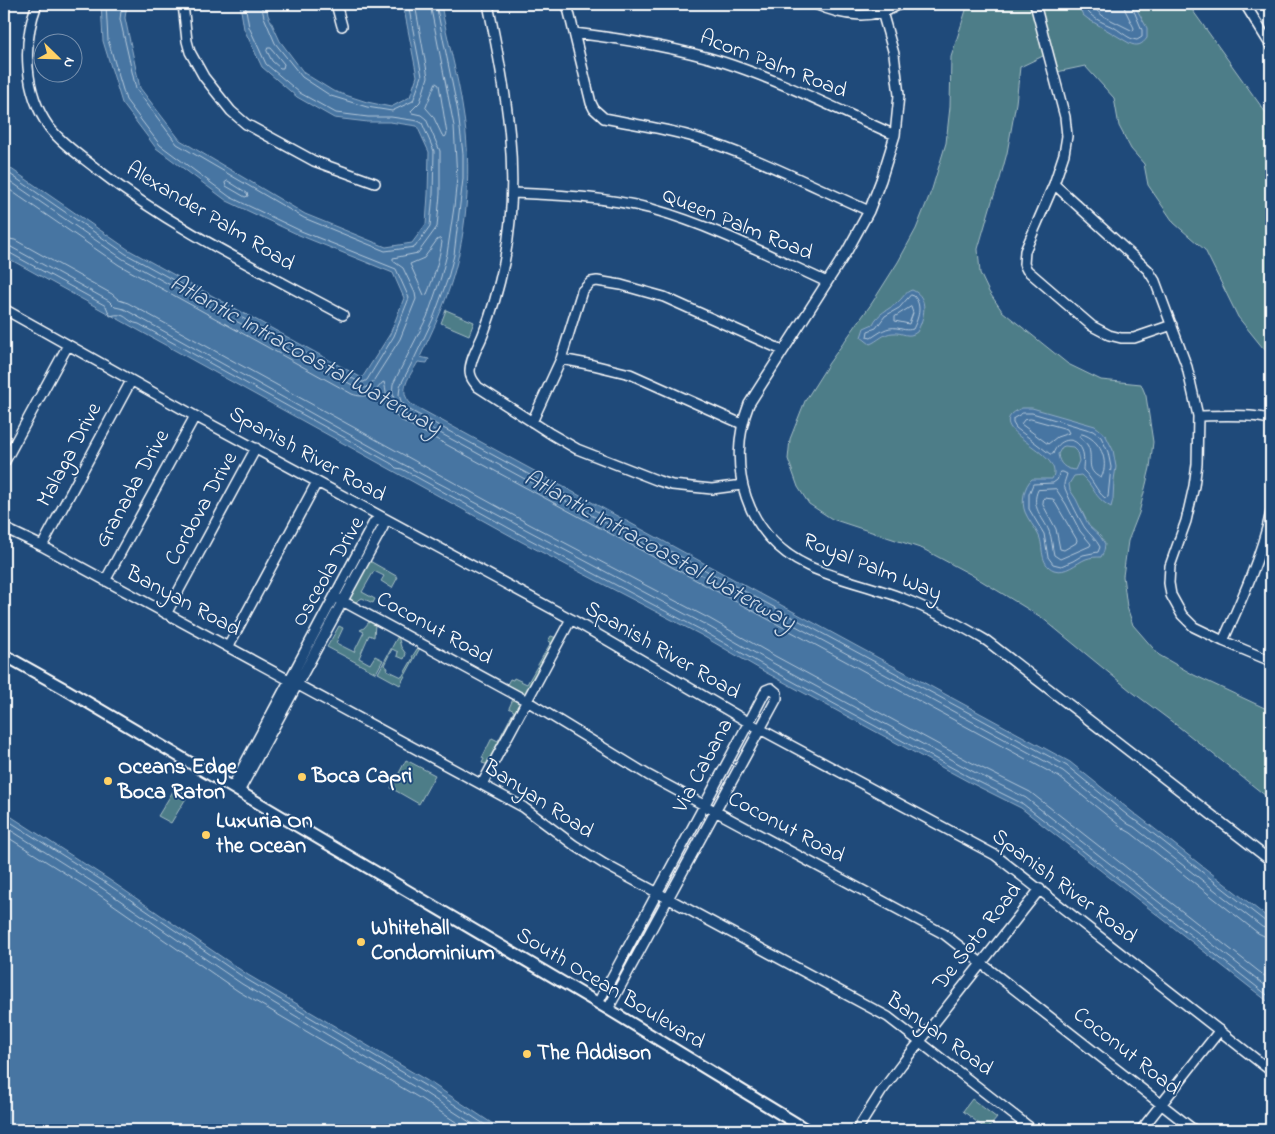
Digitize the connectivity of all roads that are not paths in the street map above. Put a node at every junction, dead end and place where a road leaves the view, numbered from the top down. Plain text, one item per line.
1 (37, 4) edge
2 (183, 4) edge
3 (336, 4) edge
4 (488, 4) edge
5 (567, 4) edge
6 (815, 4) edge
7 (900, 4) edge
8 (1035, 4) edge
9 (1245, 4) edge
10 (882, 12) junction
11 (342, 26) dead end
12 (574, 33) junction
13 (1271, 46) edge
14 (895, 135) junction
15 (375, 184) dead end
16 (1054, 184) junction
17 (513, 193) junction
18 (869, 211) junction
19 (827, 282) junction
20 (4, 309) edge
21 (343, 315) dead end
22 (1172, 325) junction
23 (68, 345) junction
24 (782, 350) junction
25 (560, 359) junction
26 (131, 380) junction
27 (195, 416) junction
28 (1198, 416) junction
29 (1271, 421) edge
30 (532, 422) junction
31 (742, 424) junction
32 (256, 448) junction
33 (7, 450) edge
34 (4, 463) edge
35 (317, 482) junction
36 (742, 486) junction
37 (1271, 513) edge
38 (382, 518) junction
39 (4, 528) edge
40 (42, 546) junction
41 (105, 581) junction
42 (339, 599) junction
43 (166, 614) junction
44 (571, 619) junction
45 (1223, 641) junction
46 (228, 648) junction
47 (4, 655) edge
48 (1271, 661) edge
49 (294, 682) junction
50 (527, 701) junction
51 (749, 722) junction
52 (760, 729) junction
53 (482, 784) junction
54 (235, 789) junction
55 (704, 805) junction
56 (716, 811) junction
57 (1271, 861) edge
58 (1040, 889) junction
59 (657, 892) junction
60 (669, 899) junction
61 (982, 963) junction
62 (598, 1003) junction
63 (608, 1010) junction
64 (1220, 1030) junction
65 (920, 1041) junction
66 (1271, 1071) edge
67 (1161, 1104) junction
68 (807, 1130) edge
69 (857, 1130) edge
70 (1033, 1130) edge
71 (1141, 1130) edge
72 (1194, 1130) edge

1 - 21 street, Alexander Palm Road
2 - 15 street
3 - 11 street
4 - 17 street
5 - 12 street
6 - 10 street
7 - 10 street
8 - 16 street
9 - 13 street
10 - 14 street, Royal Palm Way
12 - 14 street, Acorn Palm Road
12 - 18 street
14 - 18 street, Royal Palm Way
16 - 22 street
16 - 22 street
17 - 19 street, Queen Palm Road
17 - 30 street
18 - 19 street, Royal Palm Way
19 - 24 street, Royal Palm Way
20 - 23 street, Spanish River Road
22 - 28 street
23 - 26 street, Spanish River Road
23 - 33 street
24 - 25 street
24 - 31 street, Royal Palm Way
25 - 30 street
25 - 31 street
26 - 27 street, Spanish River Road
26 - 40 street, Malaga Drive
27 - 32 street, Spanish River Road
27 - 41 street, Granada Drive
28 - 29 street
28 - 45 street
30 - 36 street
31 - 36 street, Royal Palm Way
32 - 35 street, Spanish River Road
32 - 43 street, Cordova Drive
33 - 34 street
35 - 38 street, Spanish River Road
35 - 46 street
36 - 57 street, Royal Palm Way
37 - 45 street
38 - 42 street, Osceola Drive
38 - 44 street, Spanish River Road
39 - 40 street, Banyan Road
40 - 41 street, Banyan Road
41 - 43 street, Banyan Road
42 - 49 street, Osceola Drive
42 - 50 street, Coconut Road
43 - 46 street, Banyan Road
44 - 50 street
44 - 51 street, Spanish River Road
45 - 48 street
46 - 49 street, Banyan Road
47 - 54 main road, South Ocean Boulevard
49 - 53 street, Banyan Road
49 - 54 street, Osceola Drive
50 - 53 street
50 - 55 street, Coconut Road
51 - 52 street, Spanish River Road
51 - 52 street, Via Cabana
51 - 55 street, Via Cabana
52 - 56 street, Via Cabana
52 - 58 street, Spanish River Road
53 - 59 street, Banyan Road
54 - 62 main road, South Ocean Boulevard
55 - 56 street, Coconut Road
55 - 59 street, Via Cabana
56 - 60 street, Via Cabana
56 - 61 street, Coconut Road
58 - 61 street, De Soto Road
58 - 64 street, Spanish River Road
59 - 60 street, Banyan Road
59 - 62 street, Via Cabana
60 - 63 street, Via Cabana
60 - 65 street, Banyan Road
61 - 65 street, De Soto Road
61 - 67 street, Coconut Road
62 - 63 main road, South Ocean Boulevard
63 - 68 main road, South Ocean Boulevard
64 - 66 street, Spanish River Road
64 - 67 street
65 - 69 street, De Soto Road
65 - 70 street, Banyan Road
67 - 71 street
67 - 72 street, Coconut Road

